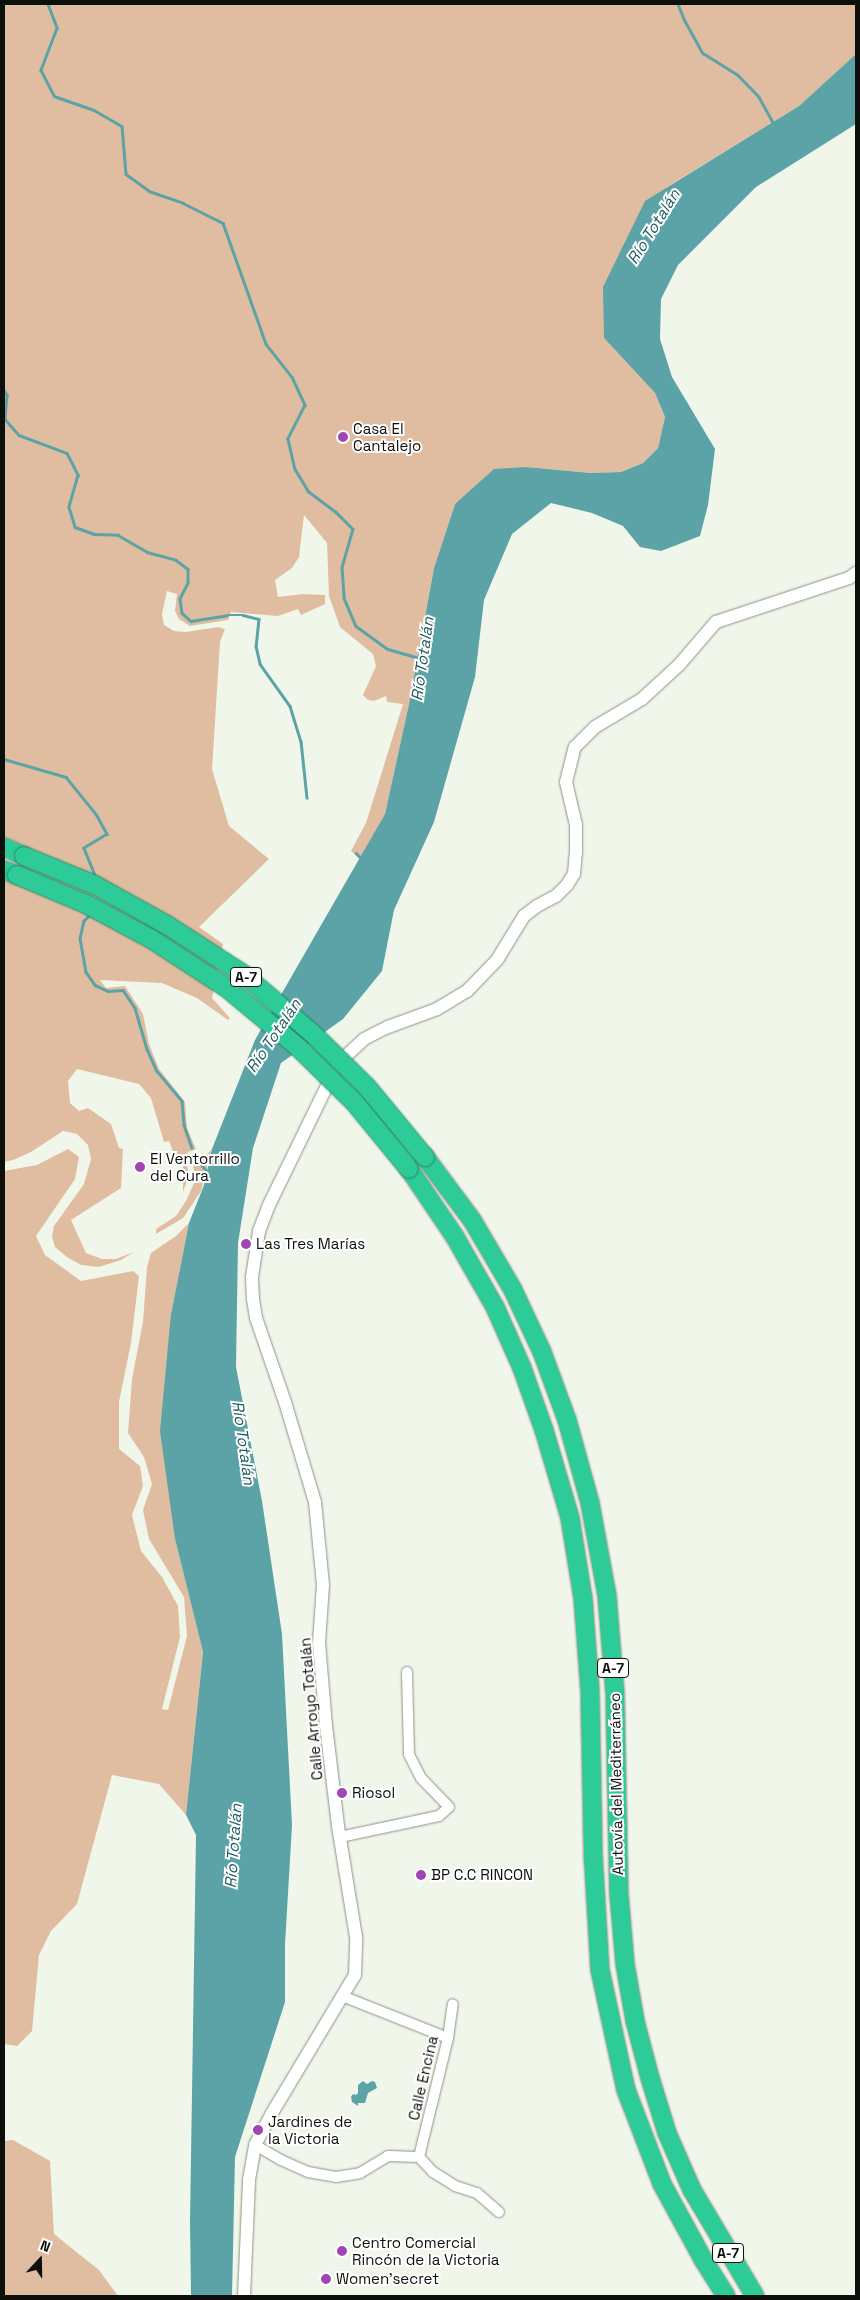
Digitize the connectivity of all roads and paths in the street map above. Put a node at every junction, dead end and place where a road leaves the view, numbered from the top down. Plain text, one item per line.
1 (856, 573) edge
2 (4, 847) edge
3 (10, 872) edge
4 (407, 1672) dead end
5 (340, 1837) junction
6 (342, 1996) junction
7 (453, 2004) dead end
8 (448, 2038) junction
9 (255, 2145) junction
10 (419, 2157) junction
11 (701, 2208) junction
12 (500, 2212) dead end
13 (676, 2212) junction
14 (244, 2296) edge
15 (715, 2296) edge
16 (726, 2296) edge
17 (755, 2296) edge
18 (766, 2296) edge

1 - 5 street, Calle Arroyo Totalán
2 - 11 highway, Autovía del Mediterráneo / A-7, bridge
3 - 13 highway, Autovía del Mediterráneo / A-7, bridge
4 - 5 street
5 - 6 street, Calle Arroyo Totalán
6 - 8 street
6 - 9 street, Calle Arroyo Totalán
7 - 8 street, Calle Encina
8 - 10 street, Calle Encina
9 - 10 street
9 - 14 street, Calle Arroyo Totalán
10 - 12 street
11 - 17 highway, Autovía del Mediterráneo / A-7
11 - 18 highway
13 - 15 highway
13 - 16 highway, Autovía del Mediterráneo / A-7

